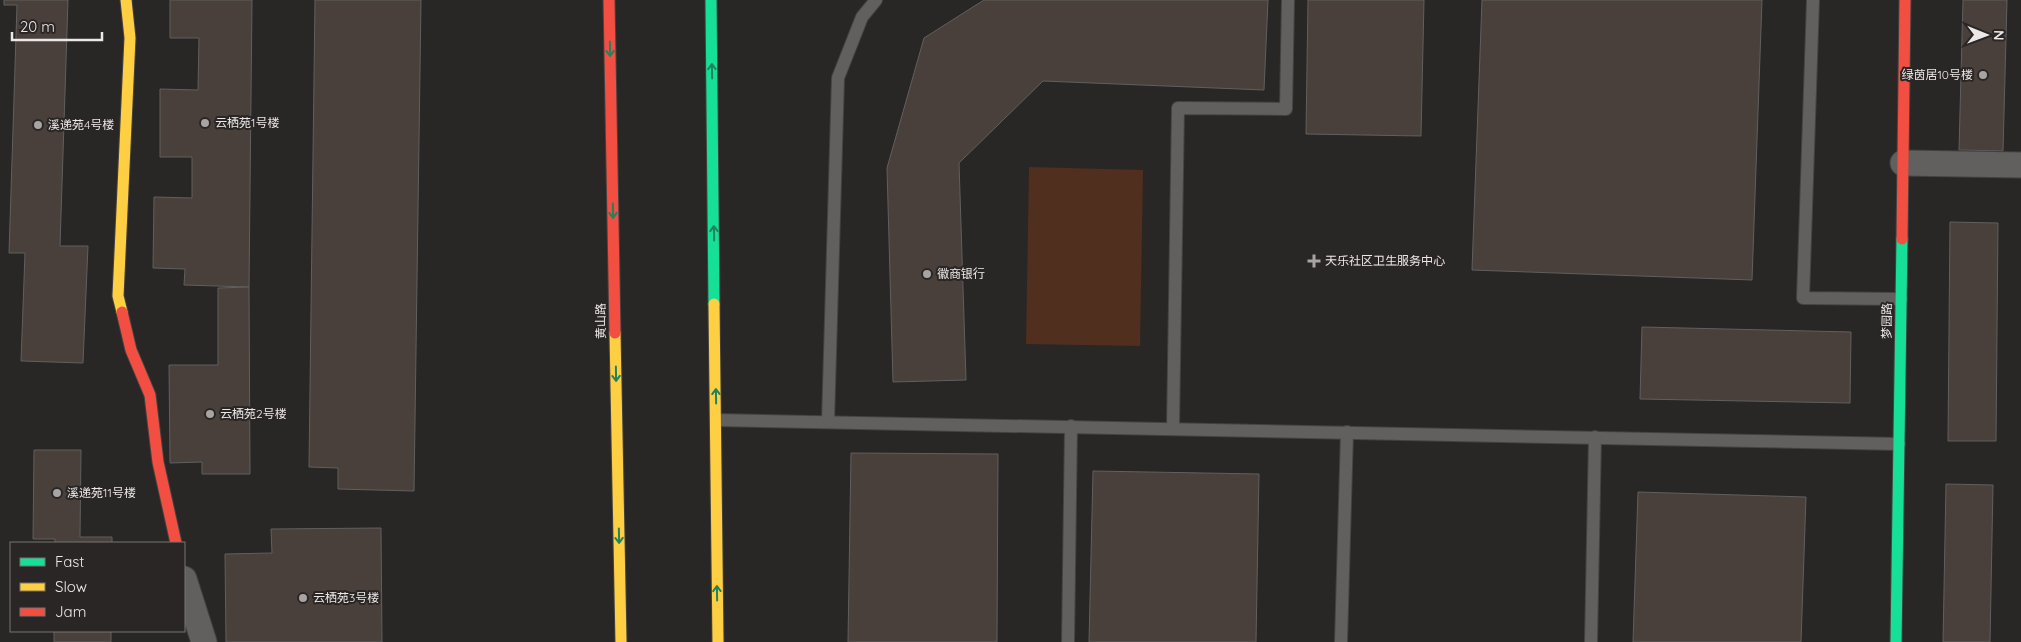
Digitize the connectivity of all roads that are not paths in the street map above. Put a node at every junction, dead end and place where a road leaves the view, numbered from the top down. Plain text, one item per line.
1 (126, 0) edge
2 (609, 0) edge
3 (711, 0) edge
4 (876, 0) edge
5 (1288, 0) edge
6 (1813, 0) edge
7 (1905, 0) edge
8 (1902, 163) junction
9 (2021, 165) edge
10 (1901, 299) junction
11 (716, 420) junction
12 (828, 422) junction
13 (1071, 426) junction
14 (1173, 428) junction
15 (1348, 432) junction
16 (1596, 437) junction
17 (1899, 444) junction
18 (176, 542) edge
19 (185, 582) edge
20 (204, 642) edge
21 (621, 642) edge
22 (718, 642) edge
23 (1068, 642) edge
24 (1341, 642) edge
25 (1591, 642) edge
26 (1896, 642) edge

1 - 18 main road
2 -> 21 main road, 黄山路
11 -> 3 main road
4 - 12 lane
5 - 14 lane
6 - 10 lane
7 - 8 main road, 梦园路
8 - 9 street
8 - 10 main road, 梦园路
10 - 17 main road, 梦园路
11 - 12 lane
22 -> 11 main road
12 - 13 lane
13 - 14 lane
13 - 23 lane
14 - 15 lane
15 - 16 lane
15 - 24 lane
16 - 17 lane
16 - 25 lane
17 - 26 main road, 梦园路
19 - 20 street

